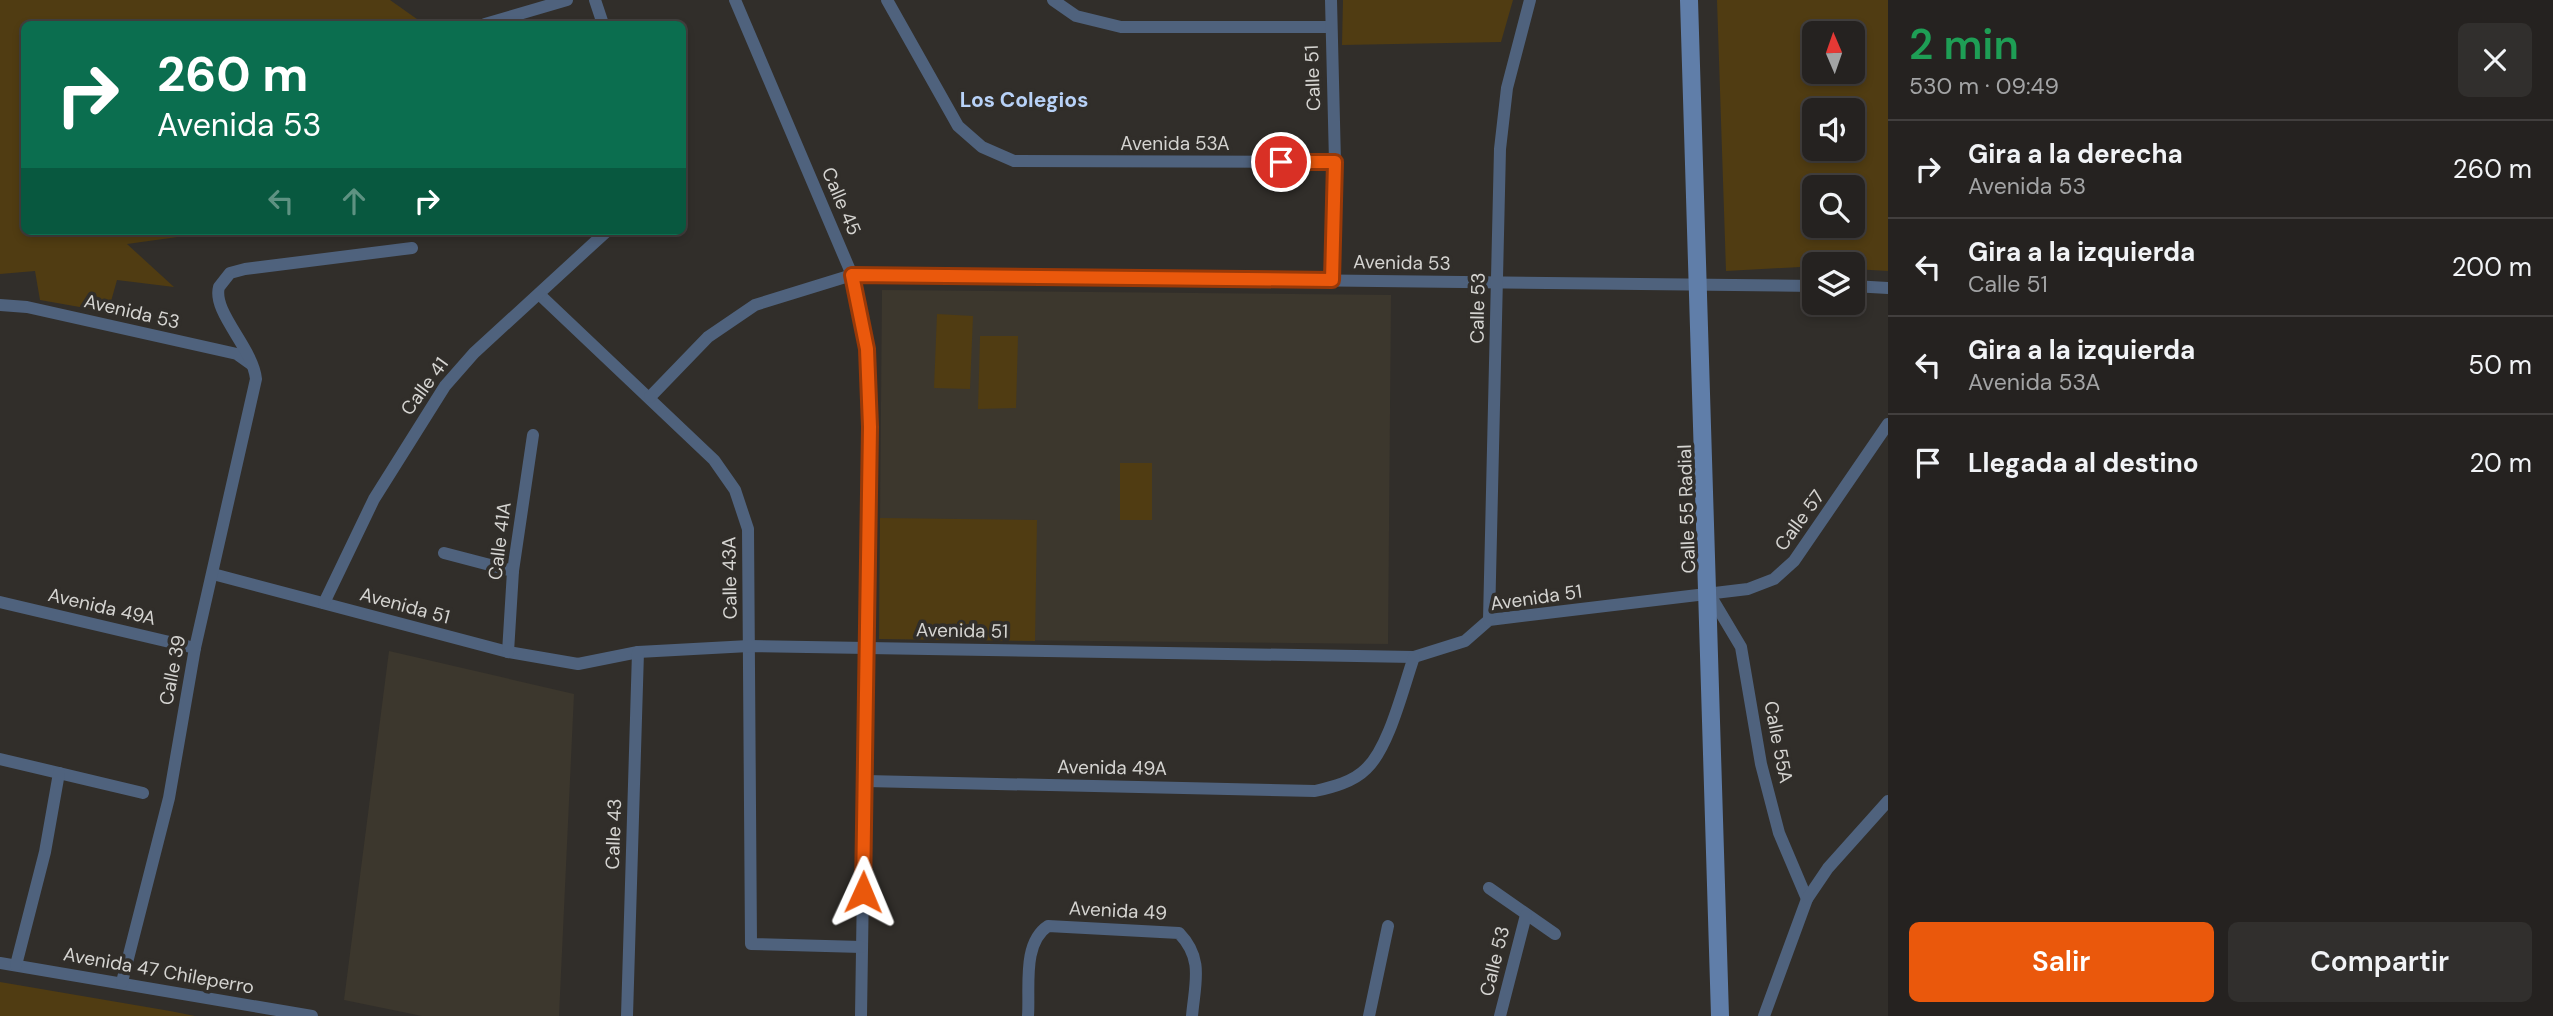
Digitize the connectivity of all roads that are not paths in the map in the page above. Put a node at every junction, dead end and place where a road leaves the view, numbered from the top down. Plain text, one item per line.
1 (567, 0) edge
2 (595, 0) edge
3 (735, 0) edge
4 (887, 0) edge
5 (1053, 0) edge
6 (1331, 0) edge
7 (1530, 0) edge
8 (1689, 0) edge
9 (495, 21) edge
10 (602, 21) edge
11 (1329, 27) junction
12 (1335, 162) junction
13 (603, 235) edge
14 (412, 248) dead end
15 (852, 275) junction
16 (1332, 280) junction
17 (1497, 284) junction
18 (1699, 286) junction
19 (1802, 286) edge
20 (1865, 287) edge
21 (1888, 288) edge
22 (540, 295) junction
23 (0, 305) edge
24 (251, 365) junction
25 (650, 397) junction
26 (1888, 424) edge
27 (533, 435) dead end
28 (1876, 444) junction
29 (1888, 451) edge
30 (444, 553) dead end
31 (513, 571) junction
32 (213, 574) junction
33 (1710, 595) junction
34 (0, 602) edge
35 (324, 603) junction
36 (1489, 620) junction
37 (750, 646) junction
38 (865, 647) junction
39 (195, 648) junction
40 (508, 652) junction
41 (638, 652) junction
42 (1414, 657) junction
43 (0, 759) edge
44 (59, 773) junction
45 (866, 780) junction
46 (143, 793) dead end
47 (1888, 801) edge
48 (1489, 888) dead end
49 (1807, 899) junction
50 (1526, 915) junction
51 (1388, 926) dead end
52 (1555, 934) dead end
53 (862, 947) junction
54 (0, 963) edge
55 (16, 965) junction
56 (122, 982) junction
57 (312, 1016) edge
58 (627, 1016) edge
59 (861, 1016) edge
60 (1028, 1016) edge
61 (1192, 1016) edge
62 (1369, 1016) edge
63 (1500, 1016) edge
64 (1720, 1016) edge
65 (1764, 1016) edge

1 - 9 street
2 - 10 street
3 - 15 street, Calle 45
4 - 12 street, Avenida 53A
5 - 11 street
6 - 11 street, Calle 51
7 - 17 street, Calle 53
8 - 18 main road, Calle 55 Radial
11 - 12 street, Calle 51
12 - 16 street, Calle 51
13 - 22 street, Calle 41
14 - 24 street
15 - 16 street, Avenida 53
15 - 25 street, Avenida 53
15 - 38 street, Calle 45
16 - 17 street, Avenida 53
17 - 18 street, Avenida 53
17 - 36 street, Calle 53
18 - 19 street, Avenida 53
18 - 33 main road, Calle 55 Radial
20 - 21 street
22 - 25 street, Calle 43A
22 - 35 street, Calle 41
23 - 24 street, Avenida 53
24 - 32 street, Calle 39
25 - 37 street, Calle 43A
26 - 28 street, Calle 57
27 - 31 street, Calle 41A
28 - 29 street
28 - 33 street, Calle 57
30 - 31 street
31 - 40 street, Calle 41A
32 - 35 street, Avenida 51
32 - 39 street, Calle 39
33 - 36 street, Avenida 51
33 - 49 street, Calle 55A
33 - 64 main road, Calle 55 Radial
34 - 39 street, Avenida 49A
35 - 40 street, Avenida 51
36 - 42 street, Avenida 51
37 - 38 street, Avenida 51
37 - 41 street, Avenida 51
37 - 53 street, Calle 43A
38 - 42 street, Avenida 51
38 - 45 street, Calle 45
39 - 56 street, Calle 39
40 - 41 street, Avenida 51
41 - 58 street, Calle 43
42 - 45 street, Avenida 49A
43 - 44 street
44 - 46 street
44 - 55 street
45 - 53 street, Calle 45
47 - 49 street
48 - 50 street
49 - 65 street
50 - 52 street
50 - 63 street, Calle 53
51 - 62 street
53 - 59 street, Calle 45
54 - 55 street, Avenida 47 Chileperro
55 - 56 street, Avenida 47 Chileperro
56 - 57 street, Avenida 47 Chileperro
60 - 61 street, Avenida 49

